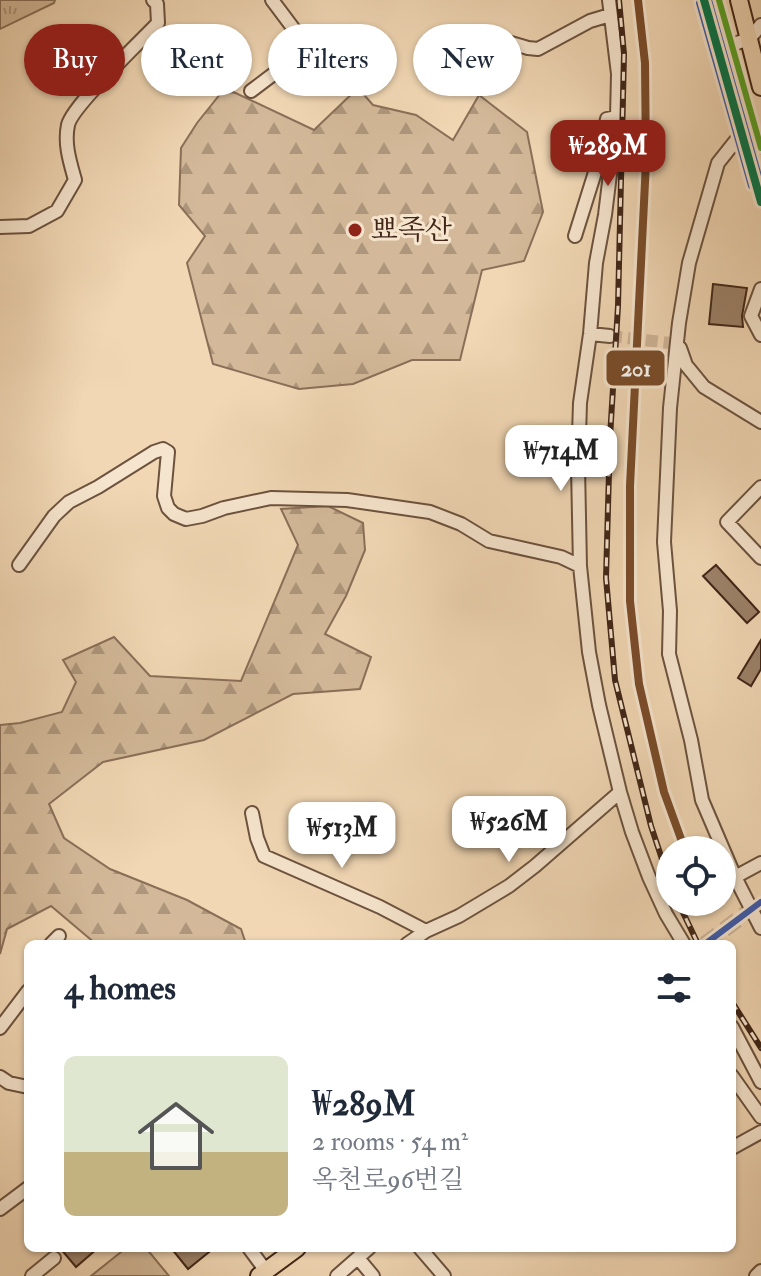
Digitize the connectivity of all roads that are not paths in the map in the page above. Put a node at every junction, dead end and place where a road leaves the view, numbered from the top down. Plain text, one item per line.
1 (153, 0) edge
2 (609, 0) edge
3 (709, 0) edge
4 (739, 0) edge
5 (273, 1) edge
6 (610, 15) junction
7 (290, 24) edge
8 (761, 25) edge
9 (749, 39) junction
10 (522, 46) edge
11 (722, 48) junction
12 (268, 78) edge
13 (761, 84) edge
14 (252, 90) edge
15 (617, 117) junction
16 (745, 129) junction
17 (761, 183) edge
18 (0, 227) edge
19 (575, 236) dead end
20 (761, 289) edge
21 (590, 334) junction
22 (761, 335) edge
23 (610, 336) tunnel mouth
24 (674, 343) junction
25 (761, 422) edge
26 (761, 487) edge
27 (761, 558) edge
28 (19, 565) dead end
29 (580, 566) junction
30 (620, 792) junction
31 (252, 813) dead end
32 (717, 836) edge
33 (761, 863) edge
34 (736, 876) edge
35 (736, 879) edge
36 (761, 928) edge
37 (426, 931) junction
38 (413, 940) edge
39 (682, 940) edge
40 (24, 996) edge
41 (0, 1028) edge
42 (736, 1035) edge
43 (736, 1039) edge
44 (741, 1045) junction
45 (0, 1077) edge
46 (736, 1082) edge
47 (761, 1082) edge
48 (24, 1086) edge
49 (761, 1117) edge
50 (761, 1132) edge
51 (736, 1146) edge
52 (24, 1191) edge
53 (0, 1209) edge
54 (251, 1252) edge
55 (292, 1252) edge
56 (365, 1252) edge
57 (423, 1252) edge
58 (54, 1258) dead end
59 (358, 1258) junction
60 (761, 1271) edge
61 (262, 1274) edge
62 (32, 1276) edge
63 (337, 1276) edge
64 (373, 1276) edge
65 (444, 1276) edge
66 (756, 1276) edge

1 - 18 street
2 - 6 street
3 - 11 main road
4 - 9 main road
5 - 7 street
6 - 10 street
6 - 15 street
8 - 9 street
9 - 11 street
9 - 13 main road
11 - 16 main road
12 - 14 street
15 - 19 street
15 - 21 street
16 - 17 main road
16 - 24 street
20 - 22 street
21 - 23 street
21 - 29 street
24 - 25 street
24 - 32 street
26 - 27 street
28 - 29 street
29 - 30 street
30 - 37 street
30 - 39 street
31 - 37 street
33 - 34 street
35 - 36 street
37 - 38 street
40 - 41 street
42 - 44 street
43 - 44 street
44 - 47 street
45 - 48 street
46 - 49 street
50 - 51 street
52 - 53 street
54 - 61 street
55 - 61 main road
56 - 59 street
57 - 65 street
58 - 62 street
59 - 63 street
59 - 64 street
60 - 66 street

